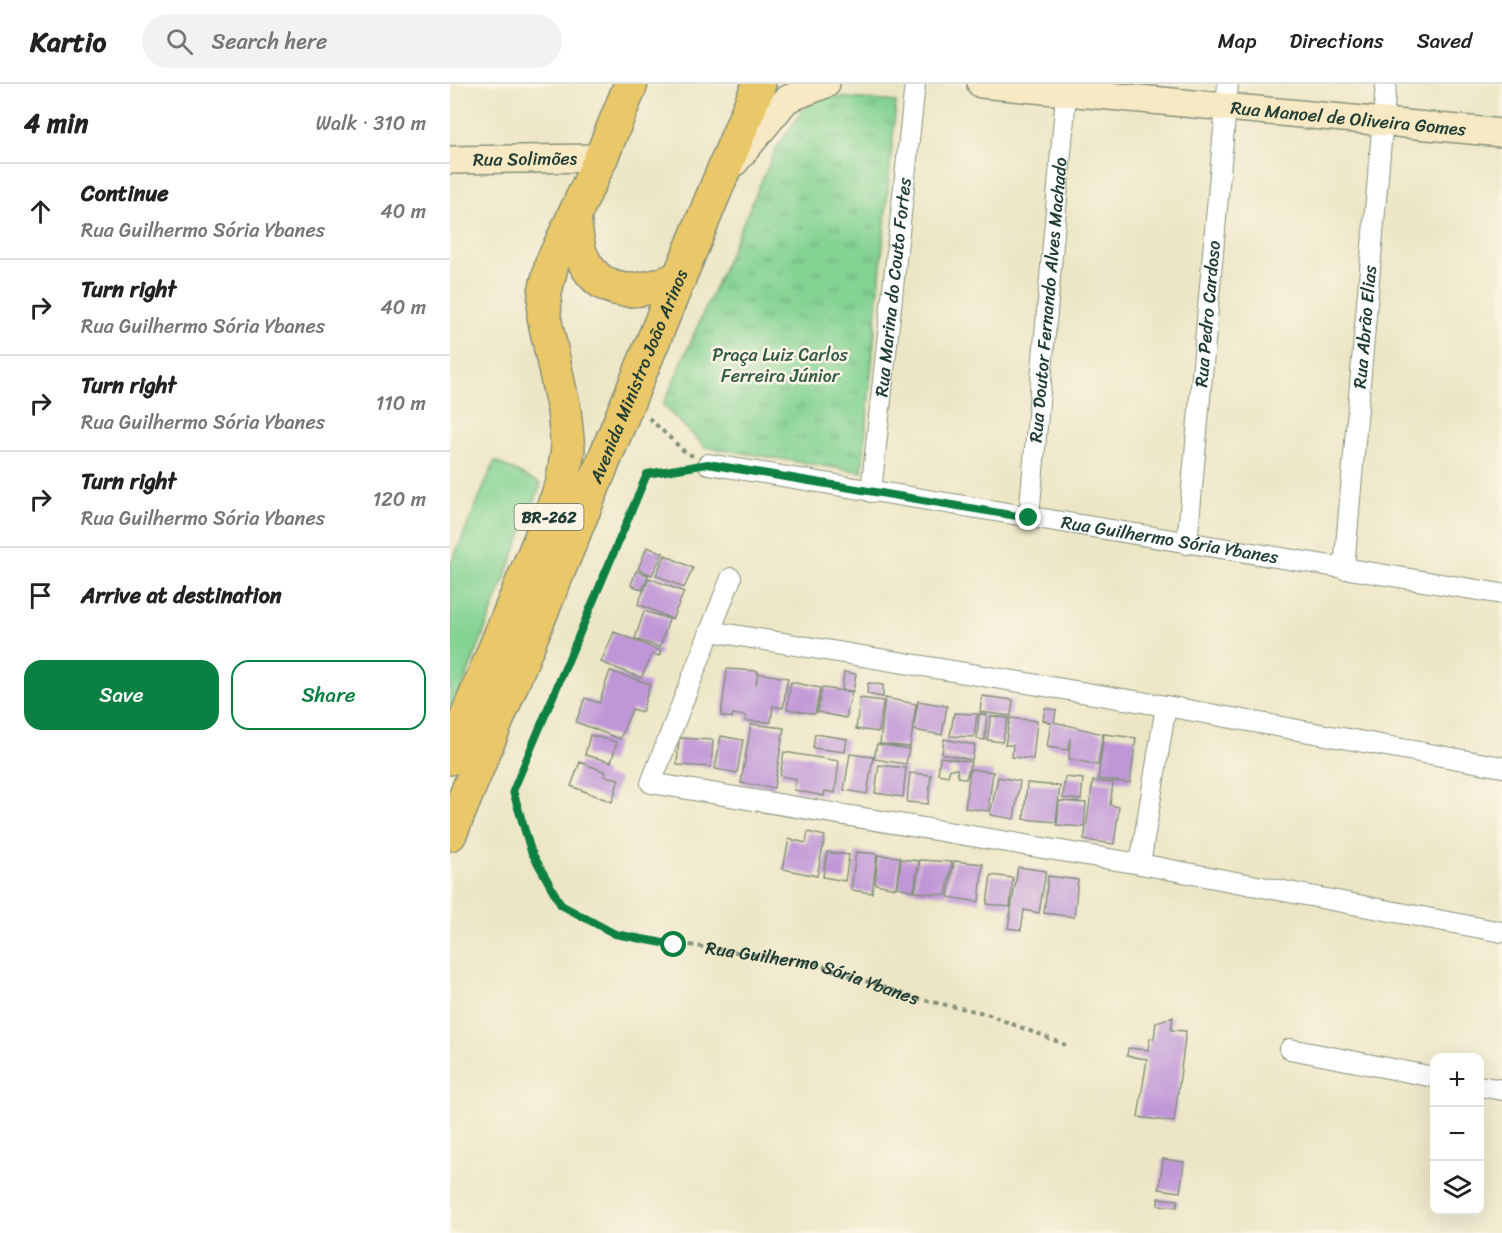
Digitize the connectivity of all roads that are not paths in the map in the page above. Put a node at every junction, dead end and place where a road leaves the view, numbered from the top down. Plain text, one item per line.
1 (759, 84) edge
2 (826, 84) edge
3 (915, 84) edge
4 (981, 84) edge
5 (1386, 84) edge
6 (630, 85) edge
7 (1066, 89) edge
8 (1227, 96) edge
9 (1384, 122) junction
10 (1502, 133) edge
11 (601, 158) junction
12 (450, 160) edge
13 (707, 210) junction
14 (574, 215) junction
15 (679, 278) junction
16 (708, 464) road end
17 (871, 492) junction
18 (1029, 518) junction
19 (1187, 544) junction
20 (1344, 569) junction
21 (731, 578) dead end
22 (1502, 595) edge
23 (710, 631) junction
24 (1166, 706) junction
25 (450, 758) edge
26 (1502, 767) edge
27 (450, 834) edge
28 (1140, 864) junction
29 (1502, 932) edge
30 (1290, 1049) dead end
31 (1430, 1076) edge
32 (1484, 1087) edge
33 (1502, 1090) edge

1 - 13 highway, Avenida Ministro João Arinos / BR-262
2 - 13 street
3 - 17 street, Rua Marina do Couto Fortes
4 - 7 street, Rua Manoel de Oliveira Gomes
5 - 9 street, Rua Abrão Elias
6 - 11 highway, Avenida Ministro João Arinos / BR-262
7 - 8 street, Rua Manoel de Oliveira Gomes
7 - 18 street, Rua Doutor Fernando Alves Machado
8 - 9 street, Rua Manoel de Oliveira Gomes
8 - 19 street, Rua Pedro Cardoso
9 - 10 street, Rua Manoel de Oliveira Gomes
9 - 20 street, Rua Abrão Elias
11 - 12 street, Rua Solimões
11 - 14 highway, Avenida Ministro João Arinos / BR-262
13 - 15 highway, Avenida Ministro João Arinos / BR-262
14 - 15 highway
14 - 25 highway, Avenida Ministro João Arinos / BR-262
15 - 27 highway, Avenida Ministro João Arinos / BR-262
16 - 17 street, Rua Guilhermo Sória Ybanes
17 - 18 street, Rua Guilhermo Sória Ybanes
18 - 19 street, Rua Guilhermo Sória Ybanes
19 - 20 street, Rua Guilhermo Sória Ybanes
20 - 22 street, Rua Guilhermo Sória Ybanes
21 - 23 street
23 - 24 street
23 - 28 street
24 - 26 street
24 - 28 street
28 - 29 street
30 - 31 street
32 - 33 street

